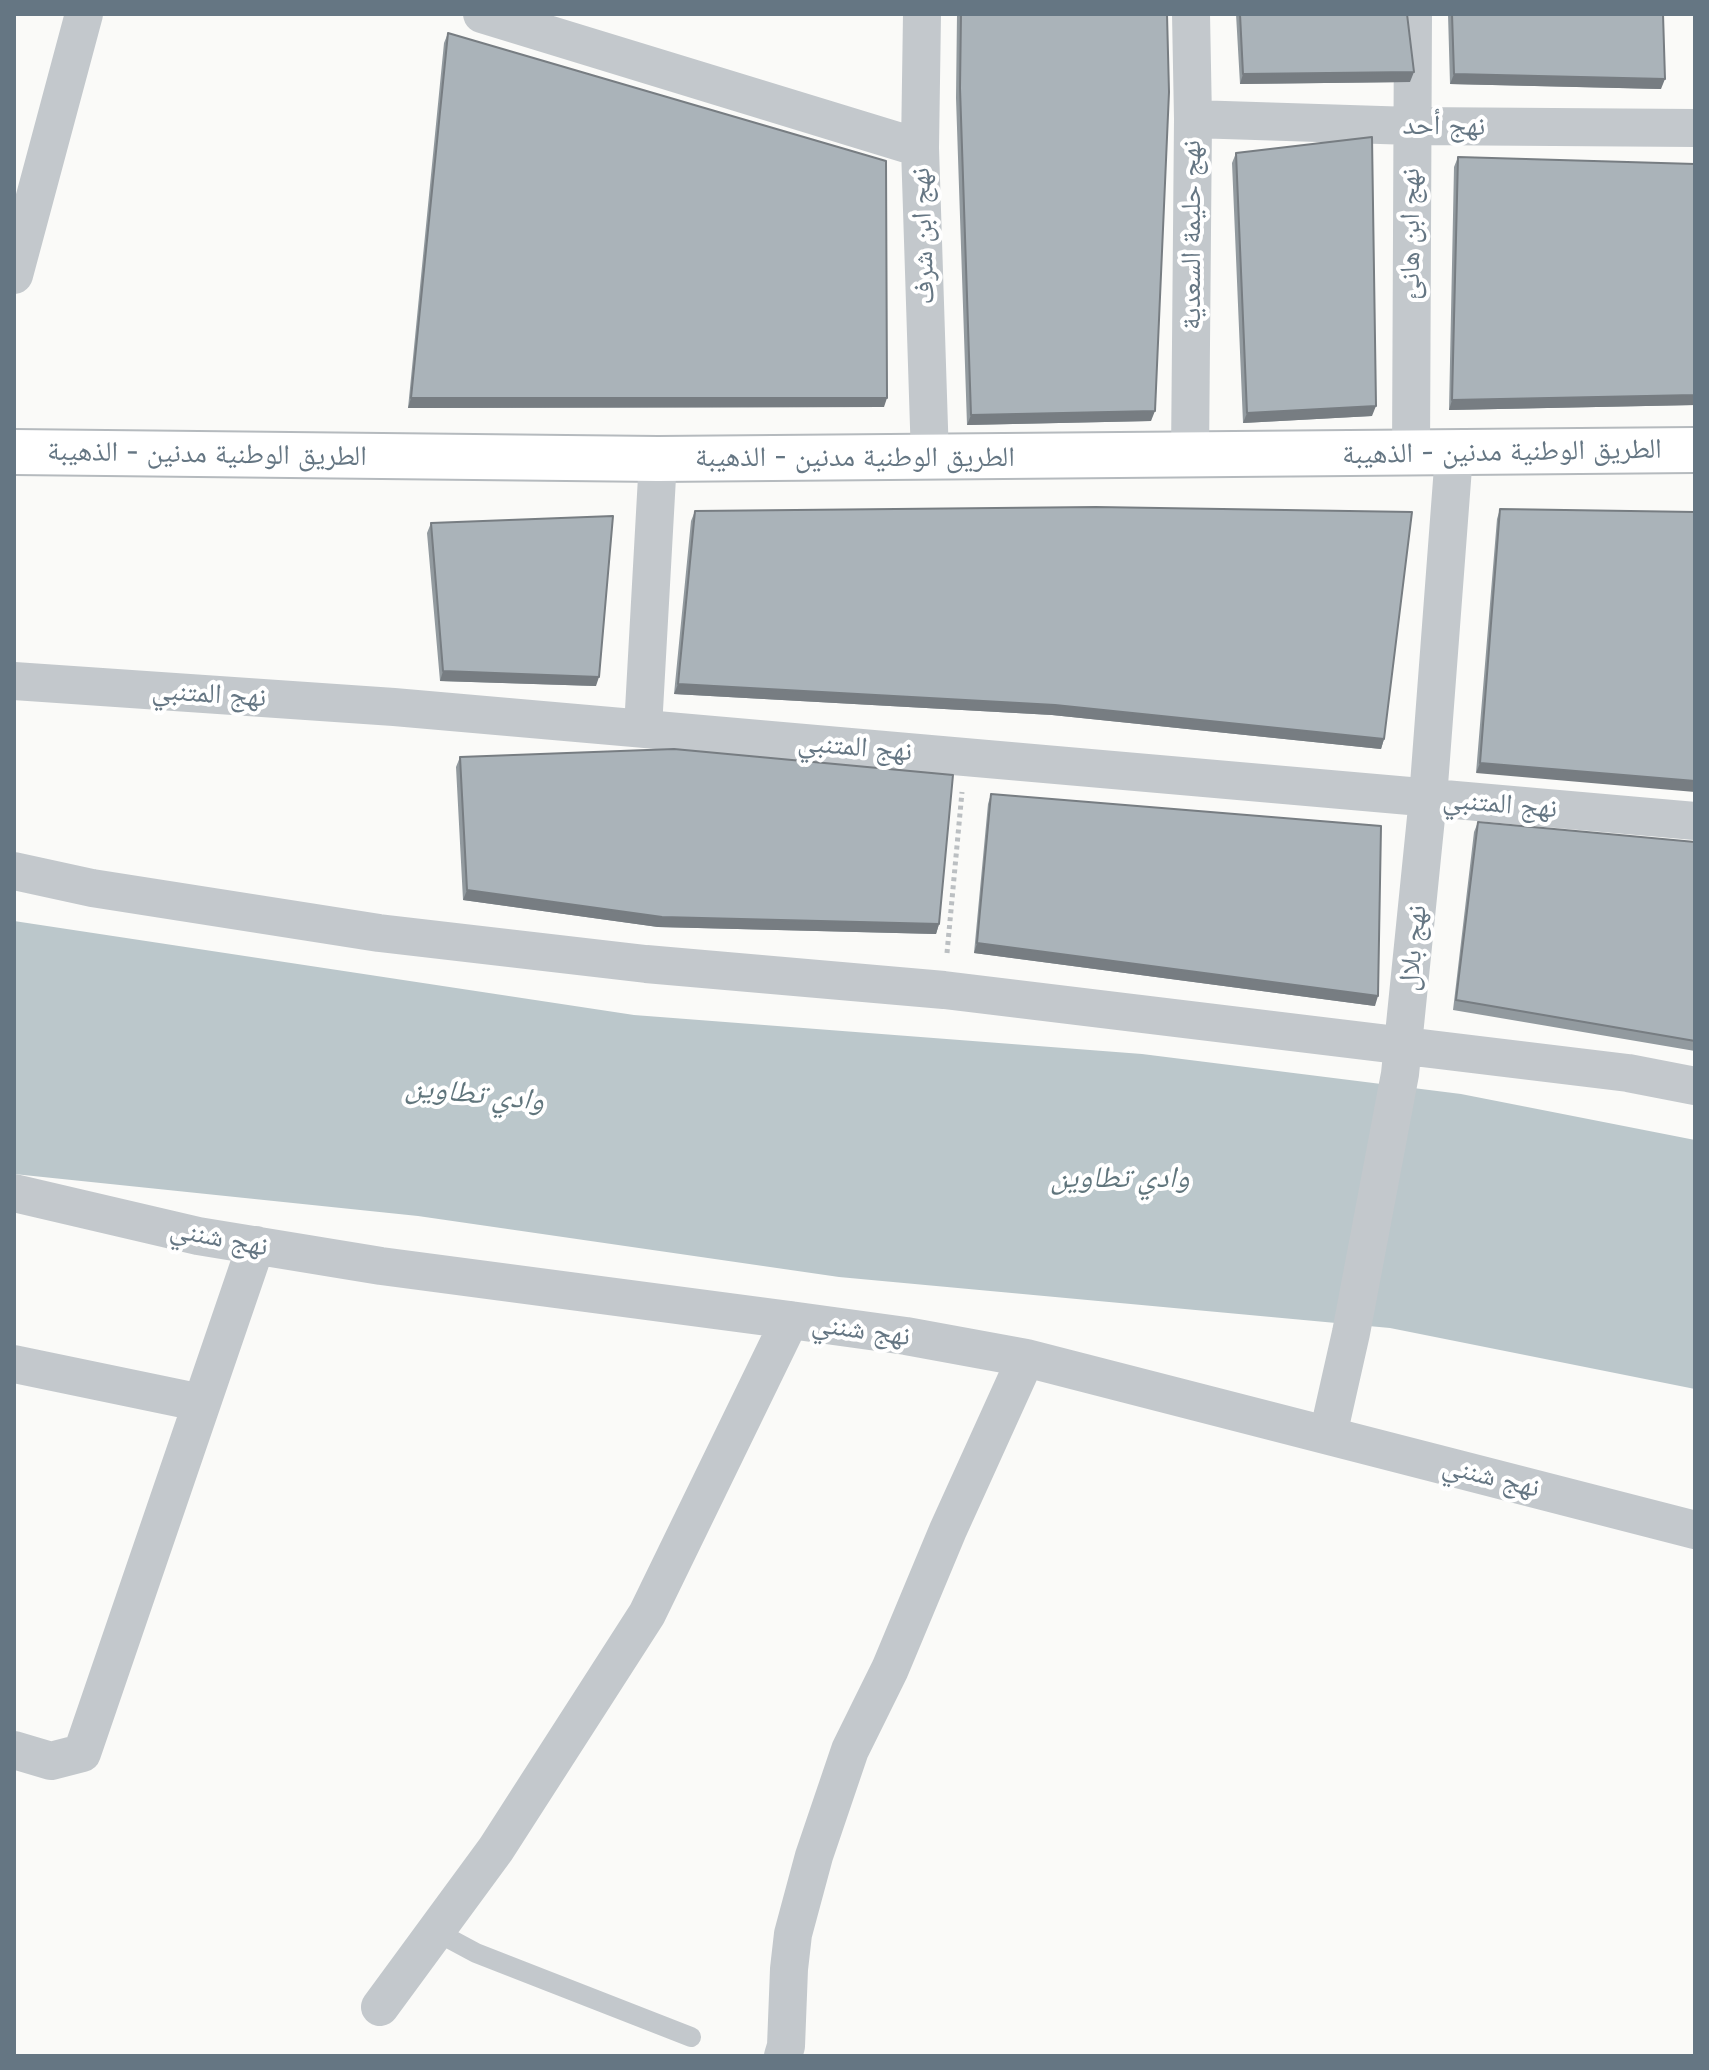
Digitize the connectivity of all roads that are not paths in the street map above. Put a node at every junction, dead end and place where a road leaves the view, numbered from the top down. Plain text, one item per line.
1 (84, 14) edge
2 (482, 14) edge
3 (922, 14) edge
4 (1191, 14) edge
5 (1413, 14) edge
6 (1193, 119) junction
7 (1412, 126) junction
8 (1695, 128) edge
9 (920, 148) junction
10 (14, 275) edge
11 (1695, 450) edge
12 (14, 452) edge
13 (1411, 453) junction
14 (1454, 454) junction
15 (1190, 456) junction
16 (930, 458) junction
17 (658, 459) junction
18 (14, 681) edge
19 (643, 728) junction
20 (1428, 798) junction
21 (1695, 821) edge
22 (14, 871) edge
23 (1402, 1059) junction
24 (1695, 1086) edge
25 (14, 1193) edge
26 (256, 1245) junction
27 (790, 1320) junction
28 (1026, 1358) junction
29 (14, 1364) edge
30 (202, 1403) junction
31 (1328, 1435) junction
32 (1695, 1530) edge
33 (14, 1750) edge
34 (435, 1931) junction
35 (380, 2007) dead end
36 (691, 2037) dead end
37 (783, 2056) edge

1 - 10 street
2 - 9 street
3 - 9 street, نهج ابن شرف
4 - 6 street, نهج حليمة السعدية
5 - 7 street, نهج ابن هانئ
6 - 7 street, نهج أحد
6 - 15 street, نهج حليمة السعدية
7 - 8 street, نهج أحد
7 - 13 street, نهج ابن هانئ
9 - 16 street, نهج ابن شرف
11 - 14 main road, الطريق الوطنية مدنين - الذهيبة
12 - 17 main road, الطريق الوطنية مدنين - الذهيبة
13 - 14 main road, الطريق الوطنية مدنين - الذهيبة
13 - 15 main road, الطريق الوطنية مدنين - الذهيبة
14 - 20 street, نهج بلال
15 - 16 main road, الطريق الوطنية مدنين - الذهيبة
16 - 17 main road, الطريق الوطنية مدنين - الذهيبة
17 - 19 street
18 - 19 street, نهج المتنبي
19 - 20 street, نهج المتنبي
20 - 21 street, نهج المتنبي
20 - 23 street, نهج بلال
22 - 23 street
23 - 24 street
23 - 31 street, نهج بلال
25 - 26 street, نهج شنني
26 - 27 street, نهج شنني
26 - 30 street
27 - 28 street, نهج شنني
27 - 34 street
28 - 31 street, نهج شنني
28 - 37 street
29 - 30 street
30 - 33 street
31 - 32 street, نهج شنني
34 - 35 street
34 - 36 lane

